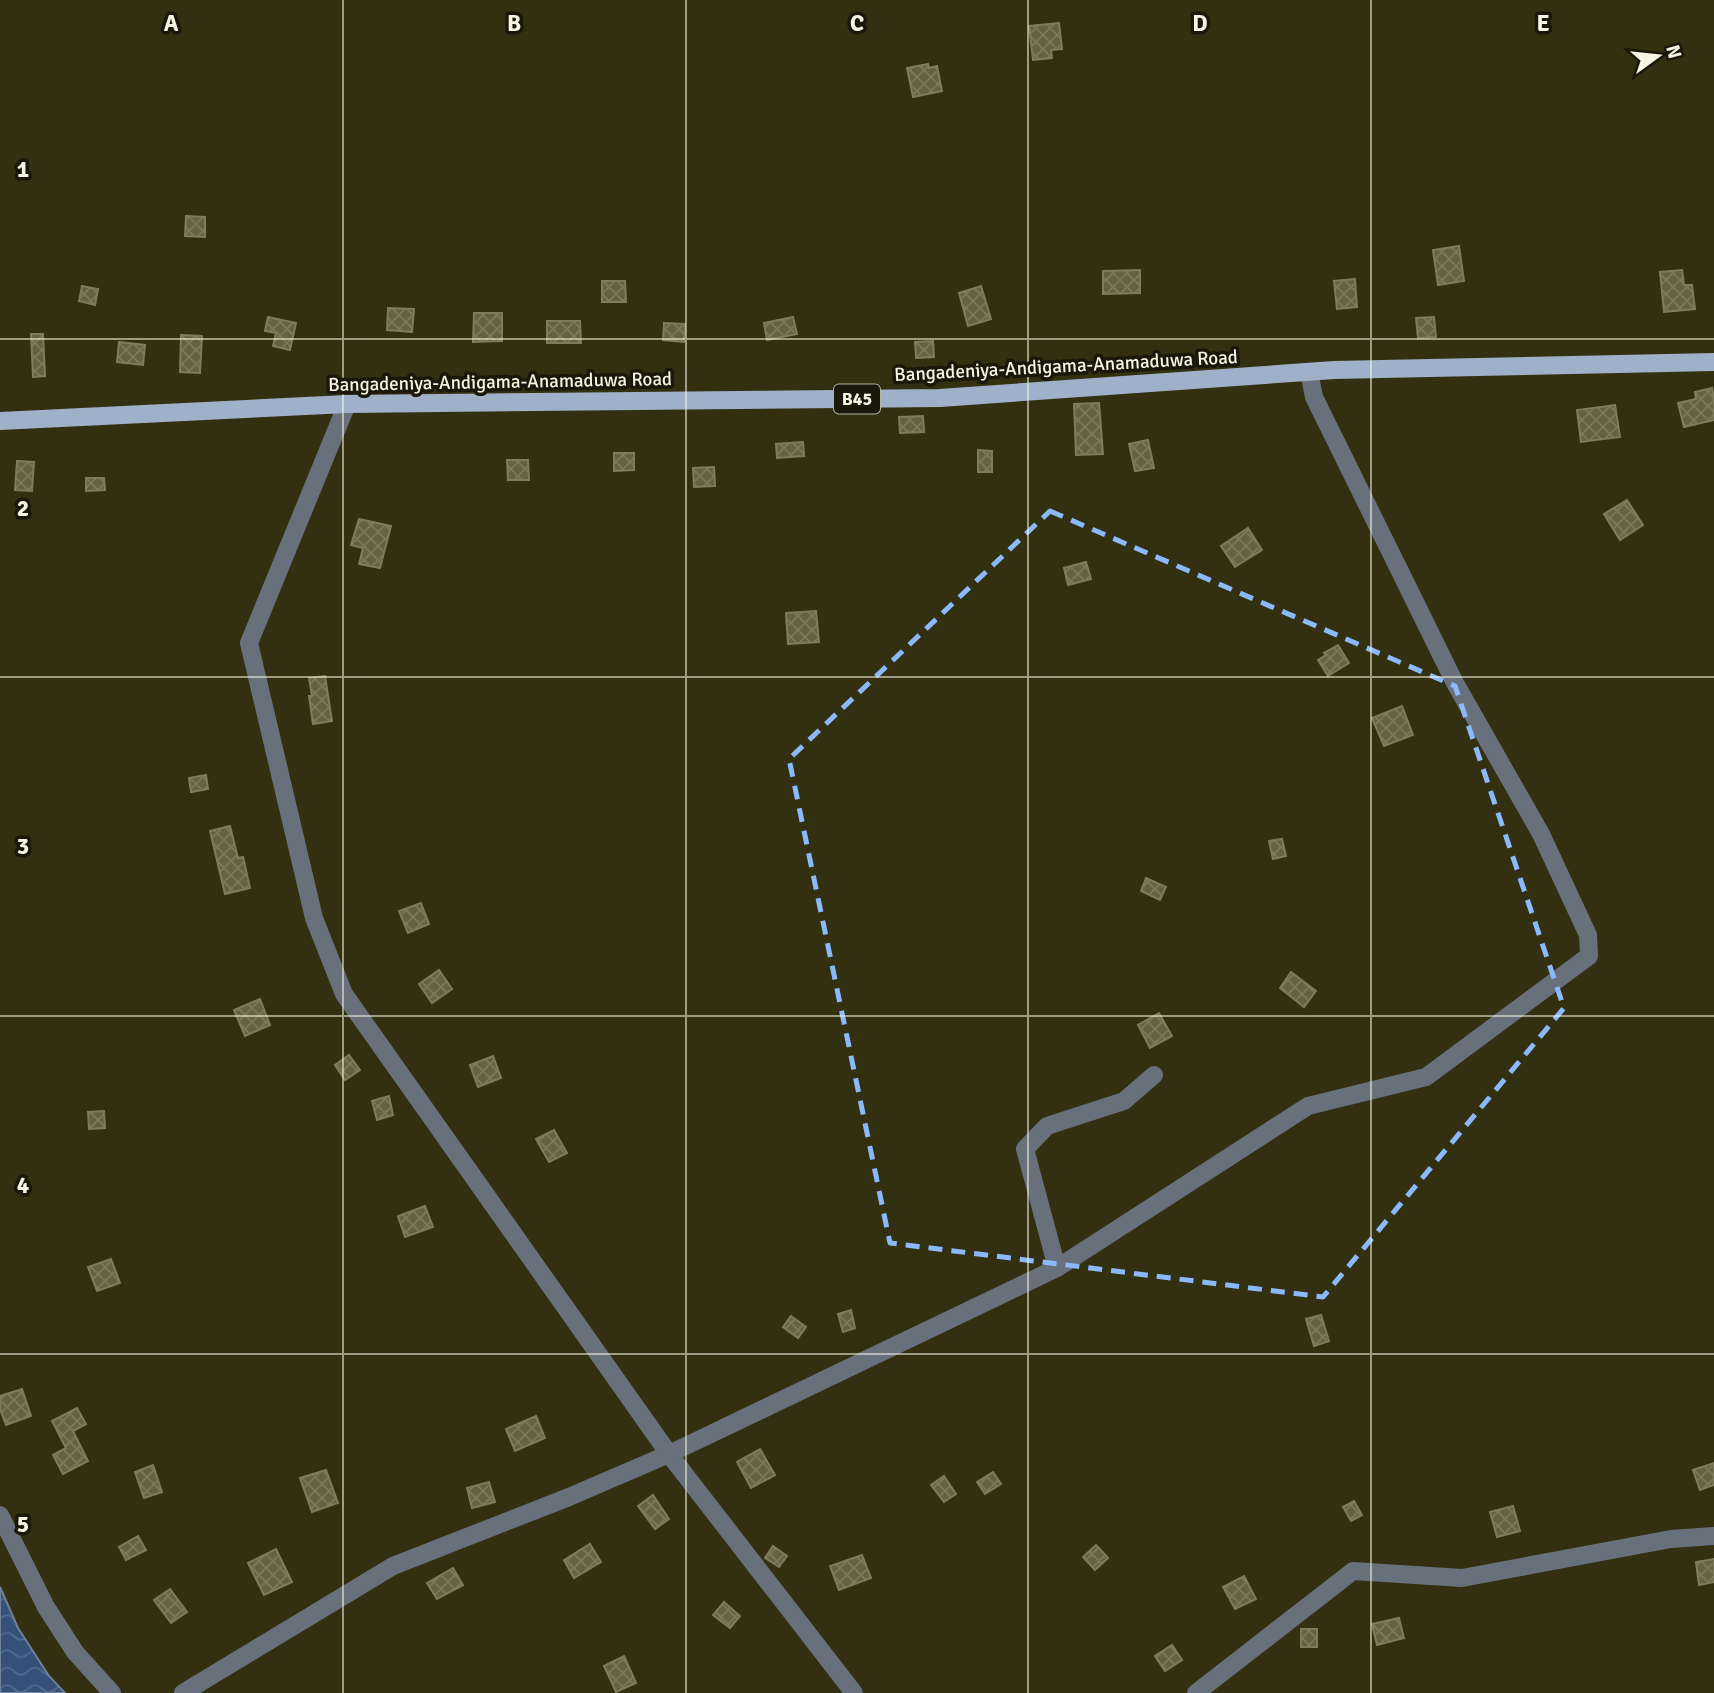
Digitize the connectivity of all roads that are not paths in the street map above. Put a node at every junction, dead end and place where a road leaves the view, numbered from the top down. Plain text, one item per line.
1 (1714, 362) edge
2 (1309, 372) junction
3 (347, 404) junction
4 (0, 421) edge
5 (1154, 1075) dead end
6 (1057, 1268) junction
7 (669, 1454) junction
8 (0, 1514) edge
9 (1714, 1536) edge
10 (112, 1693) edge
11 (183, 1693) edge
12 (854, 1693) edge
13 (1196, 1693) edge

1 - 2 main road, Bangadeniya-Andigama-Anamaduwa Road / B45
2 - 3 main road, Bangadeniya-Andigama-Anamaduwa Road / B45
2 - 6 street
3 - 4 main road, Bangadeniya-Andigama-Anamaduwa Road / B45
3 - 7 street
5 - 6 street
6 - 7 street
7 - 11 street
7 - 12 street
8 - 10 street
9 - 13 street

